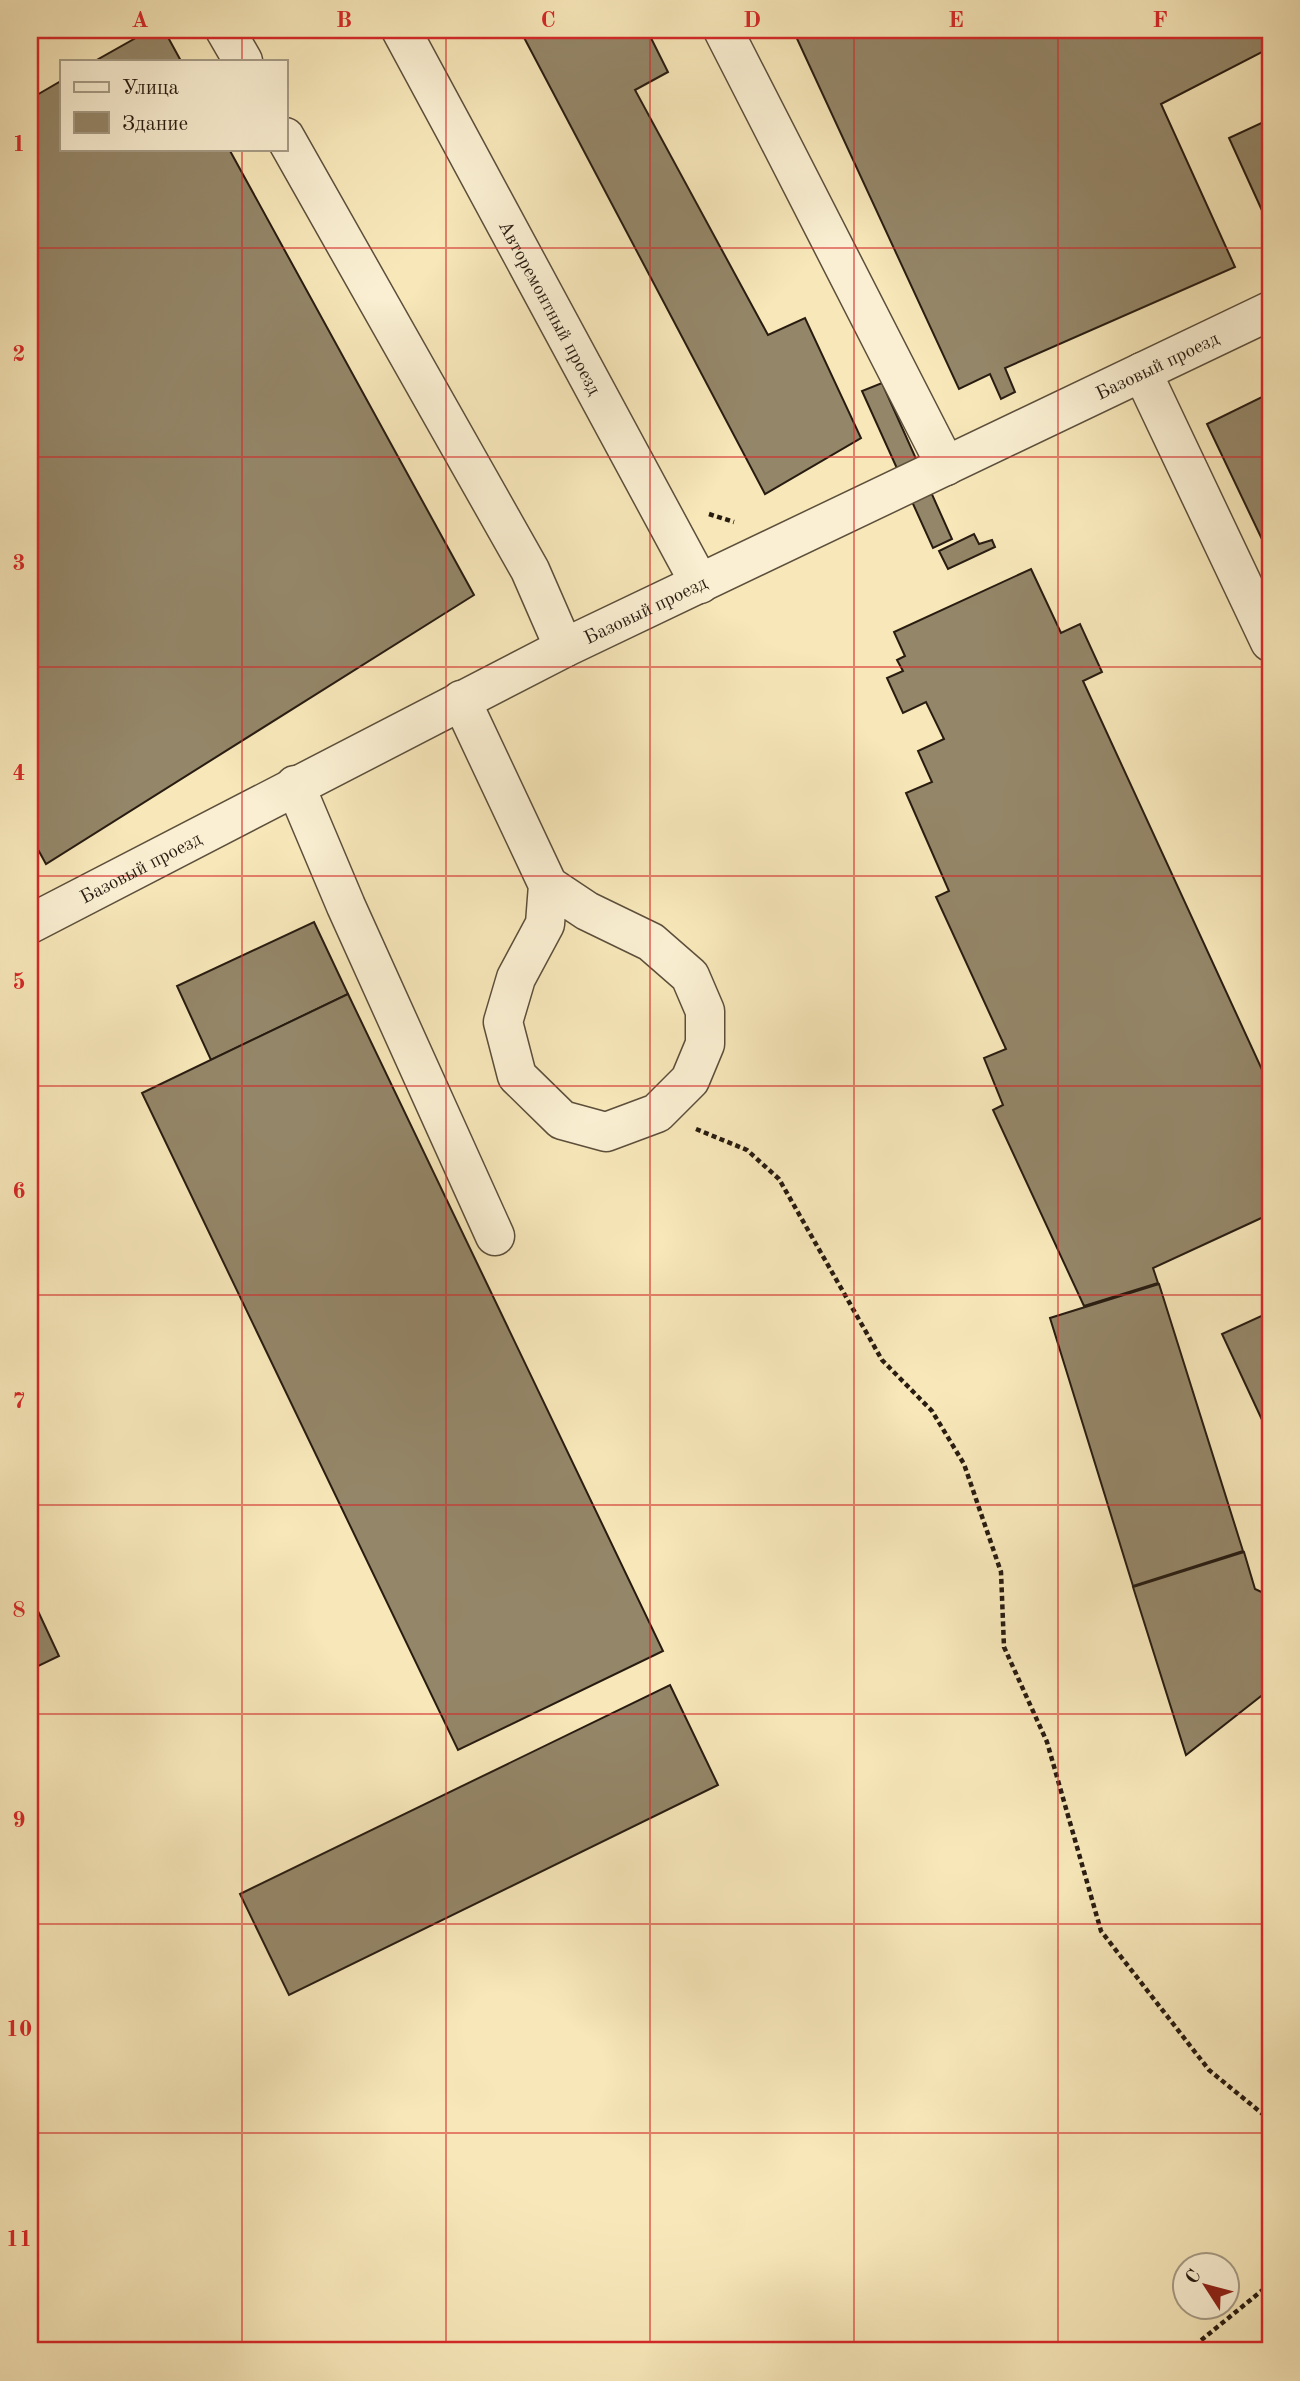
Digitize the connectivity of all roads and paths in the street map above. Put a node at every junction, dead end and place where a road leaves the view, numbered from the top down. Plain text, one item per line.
1 (225, 30) edge
2 (401, 30) edge
3 (723, 30) edge
4 (242, 60) edge
5 (287, 141) edge
6 (1270, 311) edge
7 (1142, 372) junction
8 (946, 467) junction
9 (702, 512) dead end
10 (736, 522) dead end
11 (700, 584) junction
12 (1270, 642) edge
13 (564, 648) junction
14 (461, 700) junction
15 (295, 785) junction
16 (548, 884) junction
17 (30, 923) edge
18 (657, 1113) junction
19 (495, 1236) dead end
20 (1270, 2120) edge
21 (1270, 2284) edge
22 (1188, 2351) edge

1 - 4 street
2 - 11 street, Авторемонтный проезд
3 - 8 street
5 - 13 street
6 - 7 street, Базовый проезд
7 - 8 street, Базовый проезд
7 - 12 street
8 - 11 street, Базовый проезд
9 - 10 path
11 - 13 street, Базовый проезд
13 - 14 street, Базовый проезд
14 - 15 street, Базовый проезд
14 - 16 street
15 - 17 street, Базовый проезд
15 - 19 street
16 - 18 street
16 - 18 street
18 - 20 path
21 - 22 path

